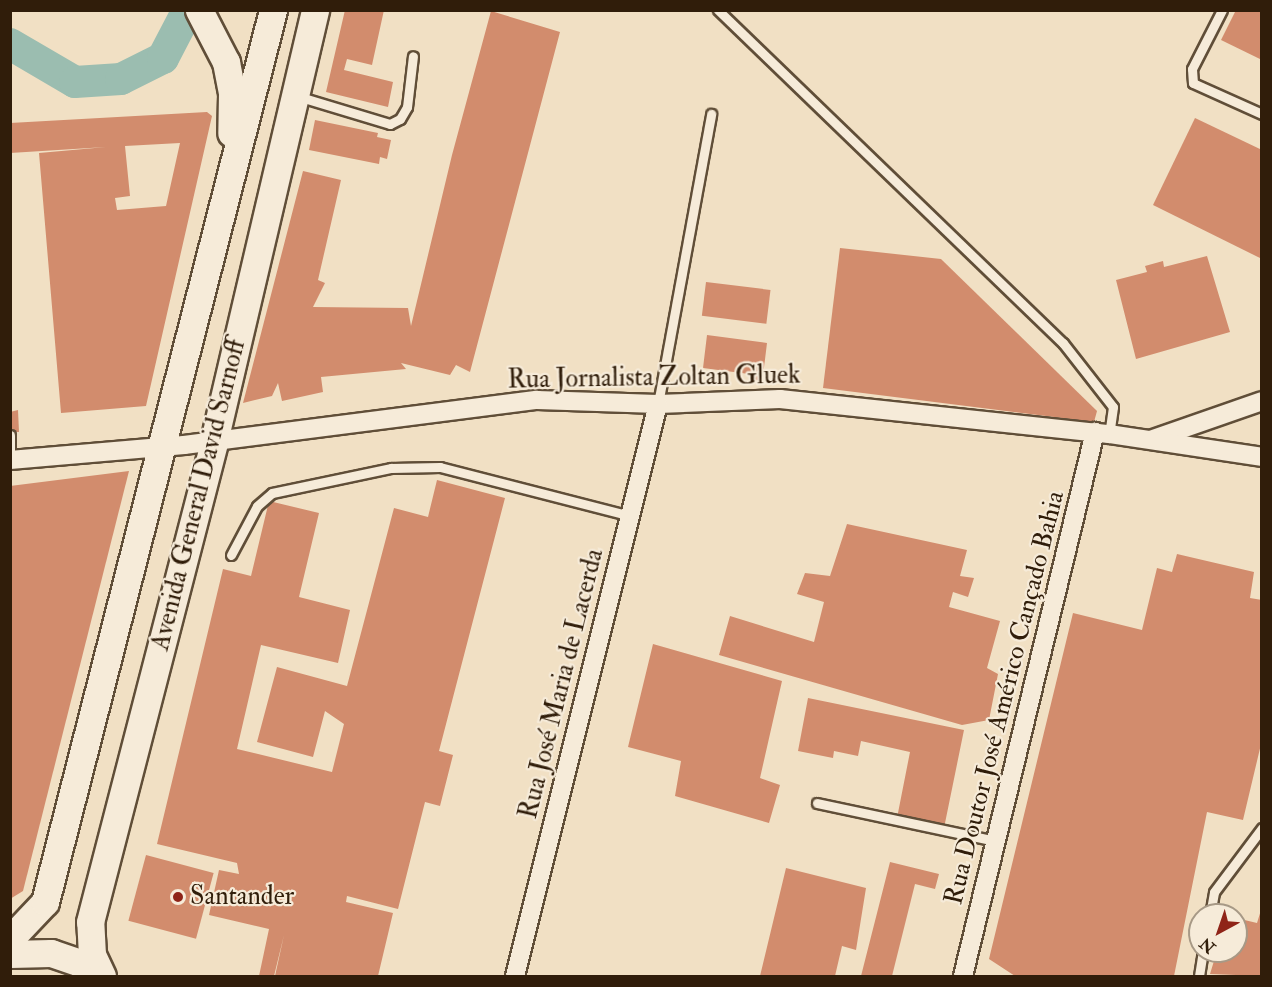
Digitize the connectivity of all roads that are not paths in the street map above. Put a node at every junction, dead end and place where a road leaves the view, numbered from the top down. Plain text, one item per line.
1 (199, 10) edge
2 (273, 10) edge
3 (315, 10) edge
4 (718, 10) edge
5 (1222, 10) edge
6 (413, 56) dead end
7 (295, 96) junction
8 (711, 114) dead end
9 (1262, 114) edge
10 (230, 185) junction
11 (1262, 401) edge
12 (658, 404) junction
13 (1102, 433) junction
14 (10, 435) edge
15 (1153, 439) junction
16 (214, 441) junction
17 (164, 445) junction
18 (10, 453) edge
19 (1262, 457) edge
20 (10, 460) edge
21 (631, 516) junction
22 (231, 555) dead end
23 (817, 803) dead end
24 (1262, 828) edge
25 (996, 841) junction
26 (1212, 903) edge
27 (10, 939) edge
28 (10, 954) edge
29 (100, 976) edge
30 (515, 976) edge
31 (963, 976) edge

1 - 10 main road
2 - 10 main road
3 - 7 main road, Avenida General David Sarnoff
4 - 13 lane
5 - 9 lane
6 - 7 lane
7 - 16 main road, Avenida General David Sarnoff
8 - 12 lane
10 - 17 main road, Avenida General David Sarnoff
11 - 15 street
12 - 13 street, Rua Jornalista Zoltan Gluek
12 - 16 street, Rua Jornalista Zoltan Gluek
12 - 21 street, Rua José Maria de Lacerda
13 - 15 street, Rua Jornalista Zoltan Gluek
13 - 25 street, Rua Doutor José Américo Cançado Bahia
14 - 18 lane
15 - 19 street, Rua Jornalista Zoltan Gluek
16 - 17 street, Rua Jornalista Zoltan Gluek
16 - 29 main road, Avenida General David Sarnoff
17 - 20 street, Rua Jornalista Zoltan Gluek
17 - 27 main road, Avenida General David Sarnoff
21 - 22 lane
21 - 30 street, Rua José Maria de Lacerda
23 - 25 lane
24 - 26 lane
25 - 31 street, Rua Doutor José Américo Cançado Bahia
28 - 29 main road

